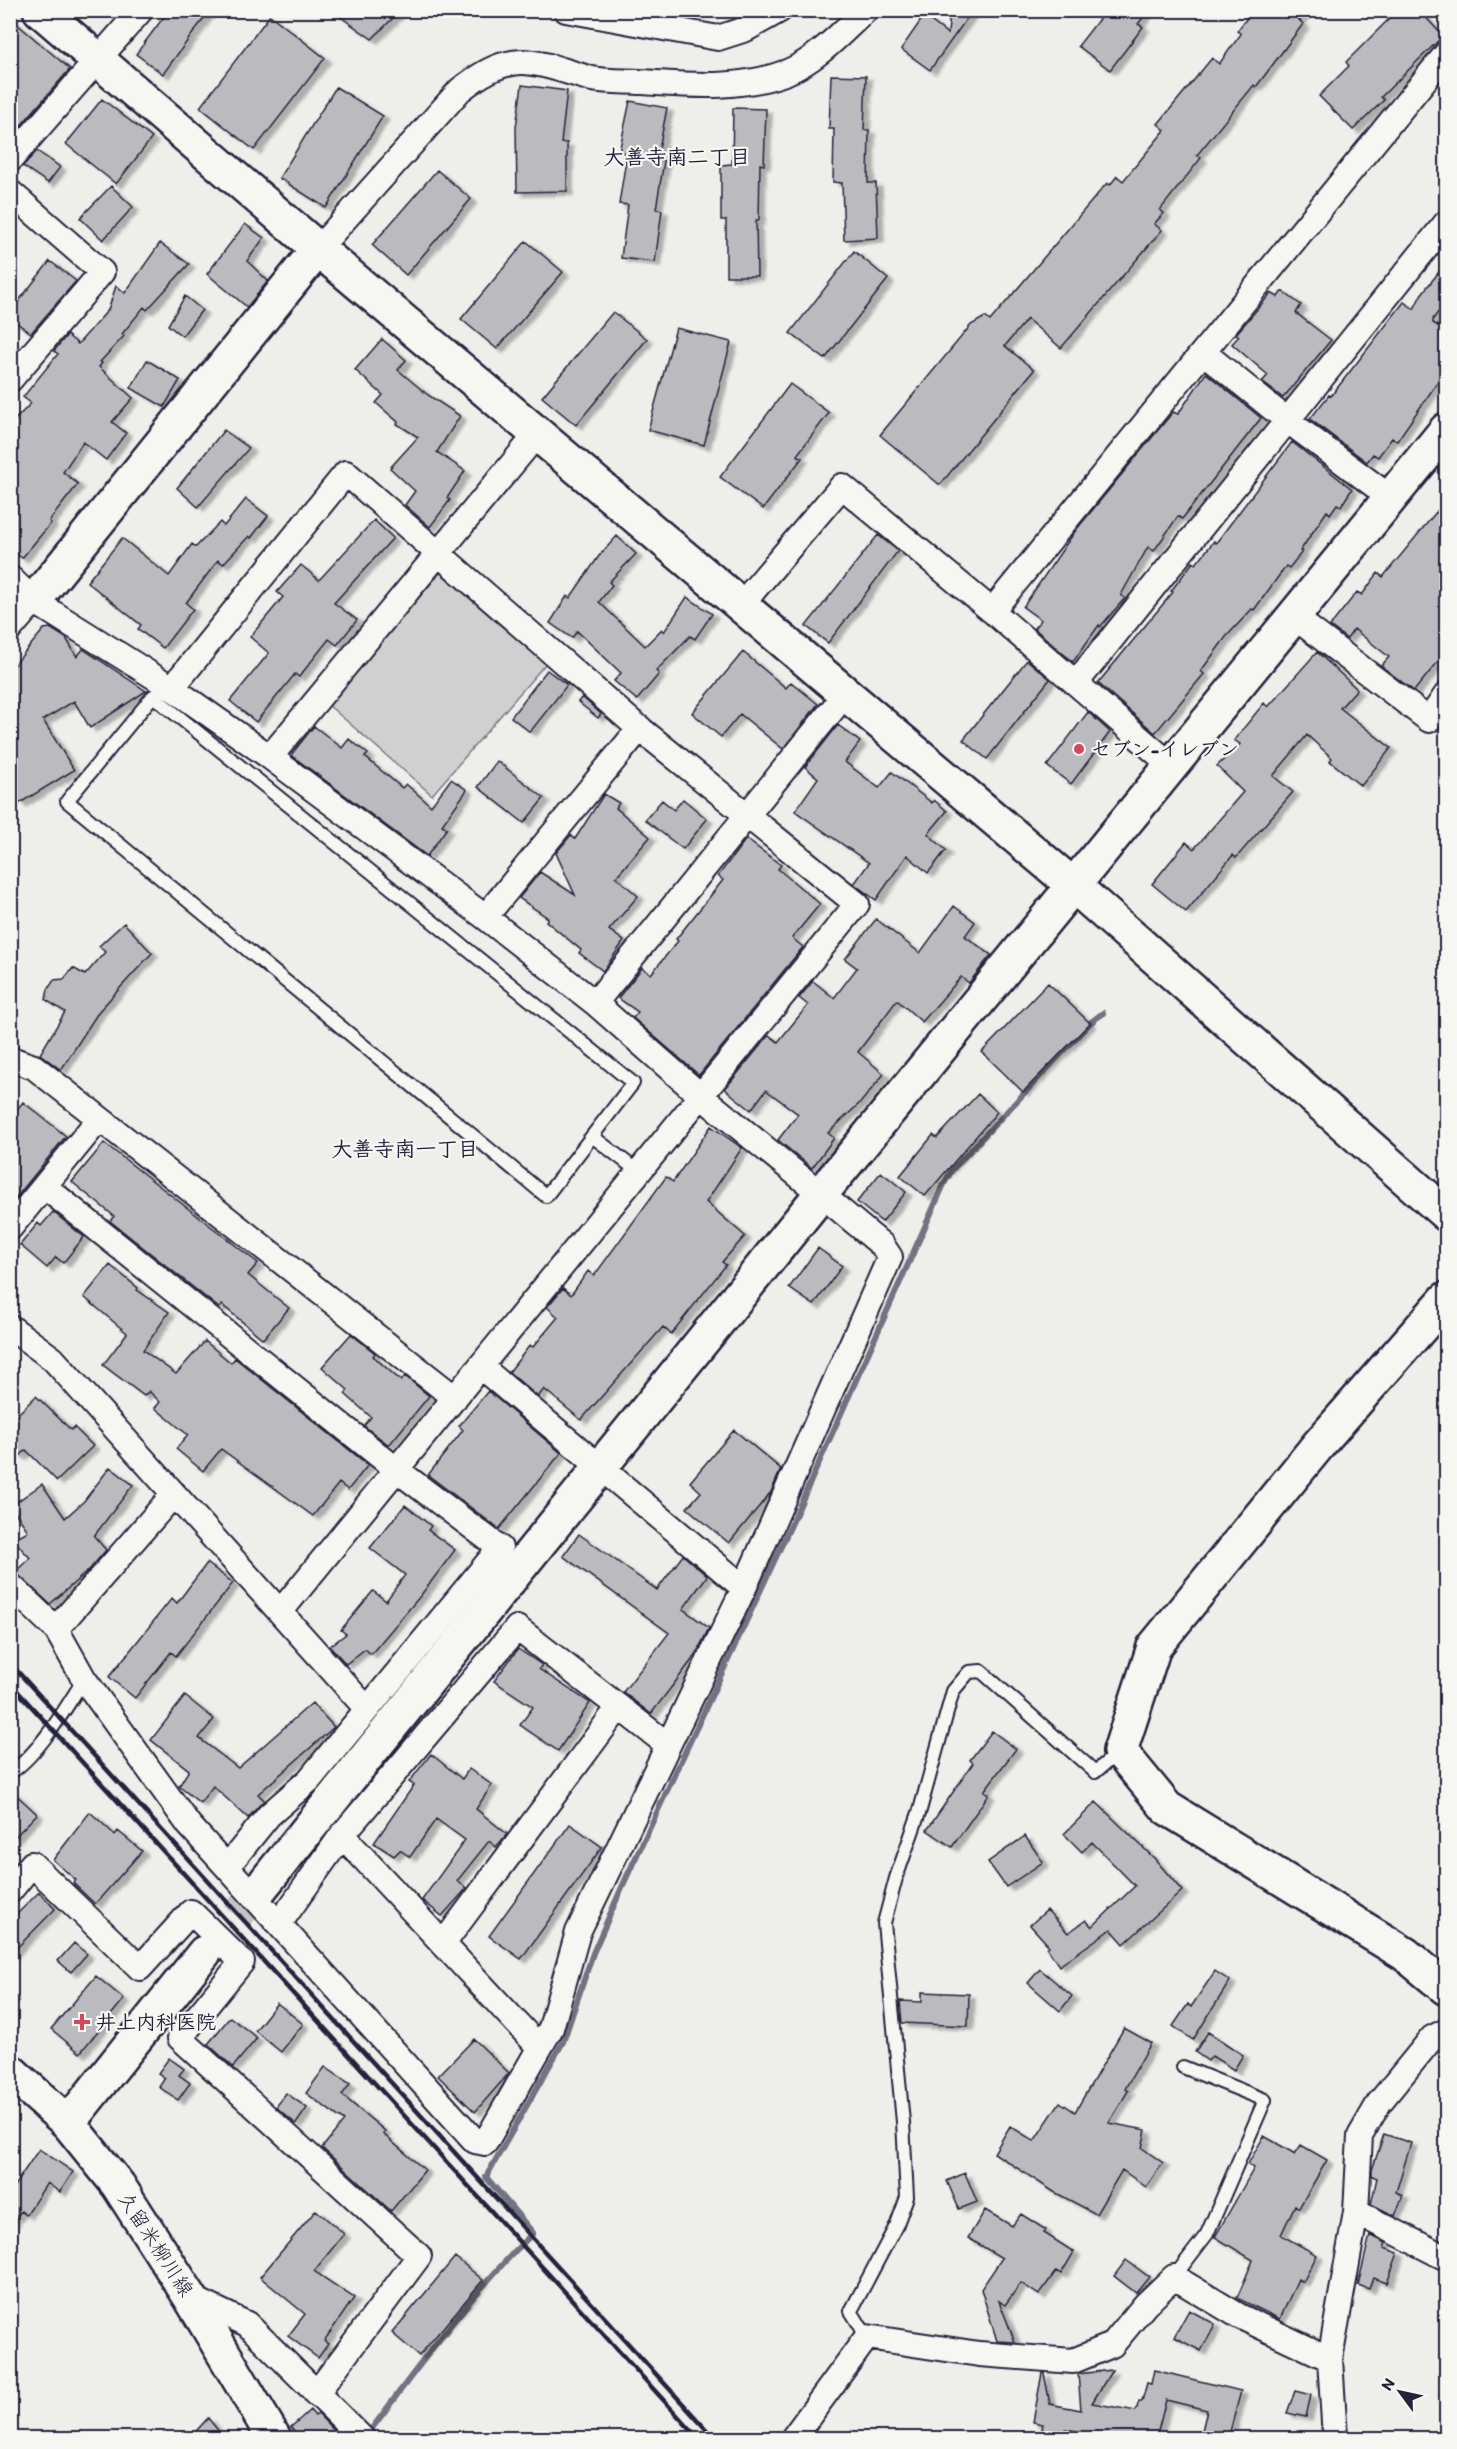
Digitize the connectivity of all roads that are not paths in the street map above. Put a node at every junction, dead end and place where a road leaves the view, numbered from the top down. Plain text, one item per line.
1 (40, 10) edge
2 (141, 10) edge
3 (566, 10) edge
4 (780, 10) edge
5 (866, 10) edge
6 (1446, 54) edge
7 (96, 59) junction
8 (10, 160) edge
9 (10, 192) edge
10 (1446, 224) edge
11 (318, 249) junction
12 (1203, 352) junction
13 (10, 380) edge
14 (1288, 421) junction
15 (1446, 430) edge
16 (537, 434) junction
17 (1391, 498) junction
18 (440, 554) junction
19 (10, 578) edge
20 (34, 601) junction
21 (741, 605) junction
22 (992, 611) junction
23 (1293, 616) junction
24 (10, 629) edge
25 (1076, 683) junction
26 (172, 688) junction
27 (846, 693) junction
28 (1446, 695) edge
29 (640, 728) junction
30 (270, 757) junction
31 (1172, 766) junction
32 (747, 813) junction
33 (1074, 886) junction
34 (486, 916) junction
35 (595, 1003) junction
36 (11, 1059) edge
37 (701, 1096) junction
38 (99, 1119) junction
39 (592, 1136) junction
40 (639, 1172) junction
41 (45, 1187) junction
42 (821, 1194) junction
43 (1446, 1214) edge
44 (10, 1228) edge
45 (1446, 1299) edge
46 (10, 1327) edge
47 (481, 1367) junction
48 (455, 1398) junction
49 (601, 1468) junction
50 (397, 1470) junction
51 (174, 1494) junction
52 (10, 1585) edge
53 (744, 1588) junction
54 (281, 1611) junction
55 (56, 1629) junction
56 (84, 1679) junction
57 (619, 1707) junction
58 (368, 1709) junction
59 (668, 1745) junction
60 (1120, 1752) junction
61 (10, 1773) edge
62 (342, 1835) junction
63 (227, 1867) junction
64 (10, 1890) edge
65 (259, 1890) tunnel mouth
66 (279, 1924) junction
67 (443, 1944) junction
68 (204, 1953) tunnel mouth
69 (1446, 1988) edge
70 (1446, 2031) edge
71 (539, 2047) junction
72 (1183, 2067) dead end
73 (10, 2071) edge
74 (68, 2123) junction
75 (1356, 2212) junction
76 (1446, 2258) edge
77 (1174, 2277) junction
78 (190, 2297) junction
79 (867, 2337) junction
80 (1330, 2359) junction
81 (316, 2394) junction
82 (274, 2439) edge
83 (362, 2439) edge
84 (793, 2439) edge
85 (1335, 2439) edge

1 - 7 street
2 - 7 street
3 - 4 street
5 - 11 street
6 - 12 street
7 - 8 street
7 - 11 street
9 - 13 street
10 - 14 street
11 - 16 street
11 - 20 street
12 - 14 street
12 - 22 street
14 - 17 street
14 - 25 street
15 - 17 street
16 - 18 street
16 - 21 street
17 - 23 street
18 - 26 street
18 - 29 street
18 - 30 street
19 - 20 street
20 - 24 street
20 - 26 street
21 - 22 street
21 - 27 street
22 - 25 street
23 - 28 street
23 - 31 street
25 - 31 street
26 - 30 street
27 - 32 street
27 - 33 street
29 - 32 street
29 - 34 street
30 - 34 street
31 - 33 street
32 - 35 street
32 - 37 street
33 - 42 street
33 - 43 street
34 - 35 street
35 - 37 street
36 - 38 street
37 - 40 street
37 - 42 street
38 - 41 street
38 - 48 street
39 - 39 lane
39 - 40 lane
40 - 47 street
41 - 44 street
41 - 50 street
42 - 49 street
42 - 53 street
45 - 60 street
46 - 51 street
47 - 48 street
47 - 49 street
48 - 50 street
49 - 53 street
49 - 65 street
50 - 54 street
50 - 58 street
51 - 54 street
51 - 55 street
52 - 55 street
53 - 59 street
54 - 58 street
55 - 56 street
56 - 61 lane
56 - 63 street
57 - 59 street
57 - 62 street
57 - 67 street
58 - 63 street
59 - 71 street
60 - 69 street
60 - 79 lane
62 - 66 street
62 - 67 street
63 - 66 street
64 - 81 street
66 - 71 street
67 - 71 street
68 - 74 street
70 - 75 street
72 - 77 lane
73 - 74 street, 久留米柳川線
74 - 78 street, 久留米柳川線
75 - 76 street
75 - 80 street
77 - 79 street
77 - 80 street
78 - 81 street
78 - 82 street, 久留米柳川線
79 - 84 street
80 - 85 street
81 - 83 street

